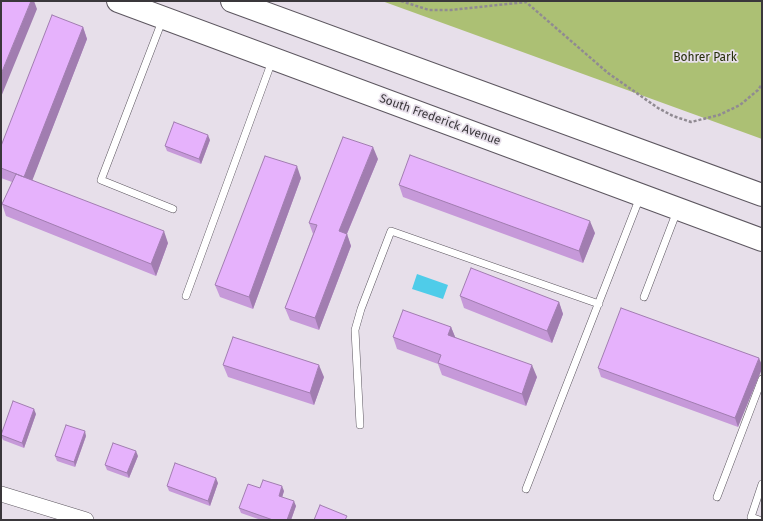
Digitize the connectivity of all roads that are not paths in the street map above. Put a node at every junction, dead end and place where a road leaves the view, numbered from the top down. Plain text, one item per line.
1 (118, 1) edge
2 (232, 1) edge
3 (163, 18) junction
4 (273, 59) junction
5 (641, 194) junction
6 (762, 195) edge
7 (173, 209) dead end
8 (677, 209) junction
9 (762, 240) edge
10 (186, 296) dead end
11 (644, 297) dead end
12 (599, 304) junction
13 (762, 379) edge
14 (360, 425) dead end
15 (762, 484) edge
16 (526, 489) dead end
17 (1, 494) edge
18 (716, 497) dead end
19 (86, 520) edge
20 (759, 520) edge

1 - 3 main road, South Frederick Avenue
2 - 6 main road
3 - 4 main road, South Frederick Avenue
3 - 7 lane
4 - 5 main road, South Frederick Avenue
4 - 10 lane
5 - 8 main road, South Frederick Avenue
5 - 12 lane
8 - 9 main road, South Frederick Avenue
8 - 11 lane
12 - 14 lane
12 - 16 lane
13 - 18 lane
15 - 20 lane
17 - 19 street

